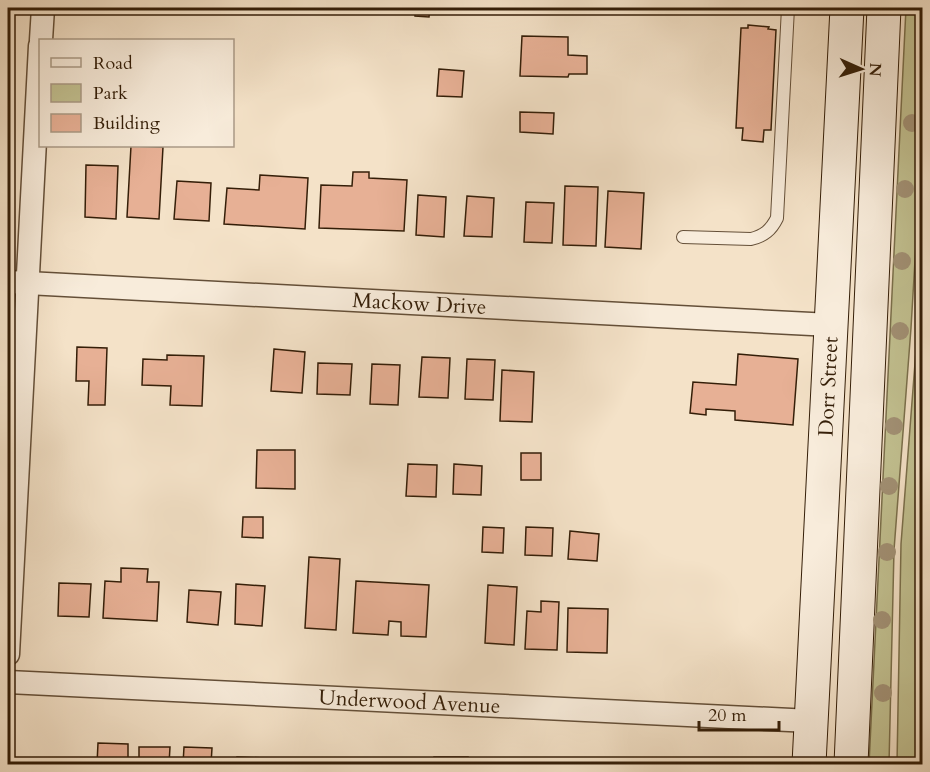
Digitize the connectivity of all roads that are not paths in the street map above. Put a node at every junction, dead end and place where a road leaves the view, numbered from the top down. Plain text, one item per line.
1 (43, 8) edge
2 (788, 8) edge
3 (847, 8) edge
4 (884, 8) edge
5 (41, 39) edge
6 (39, 57) edge
7 (682, 237) dead end
8 (18, 282) edge
9 (831, 325) junction
10 (819, 568) junction
11 (8, 654) edge
12 (8, 682) edge
13 (811, 721) junction
14 (809, 765) edge
15 (844, 765) edge
16 (851, 765) edge

1 - 5 street
2 - 7 lane
3 - 9 main road, Dorr Street
4 - 16 main road, Dorr Street
6 - 8 street
8 - 9 street, Mackow Drive
8 - 11 street
9 - 10 main road, Dorr Street
10 - 13 main road, Dorr Street
10 - 15 main road
12 - 13 street, Underwood Avenue
13 - 14 main road, Dorr Street

